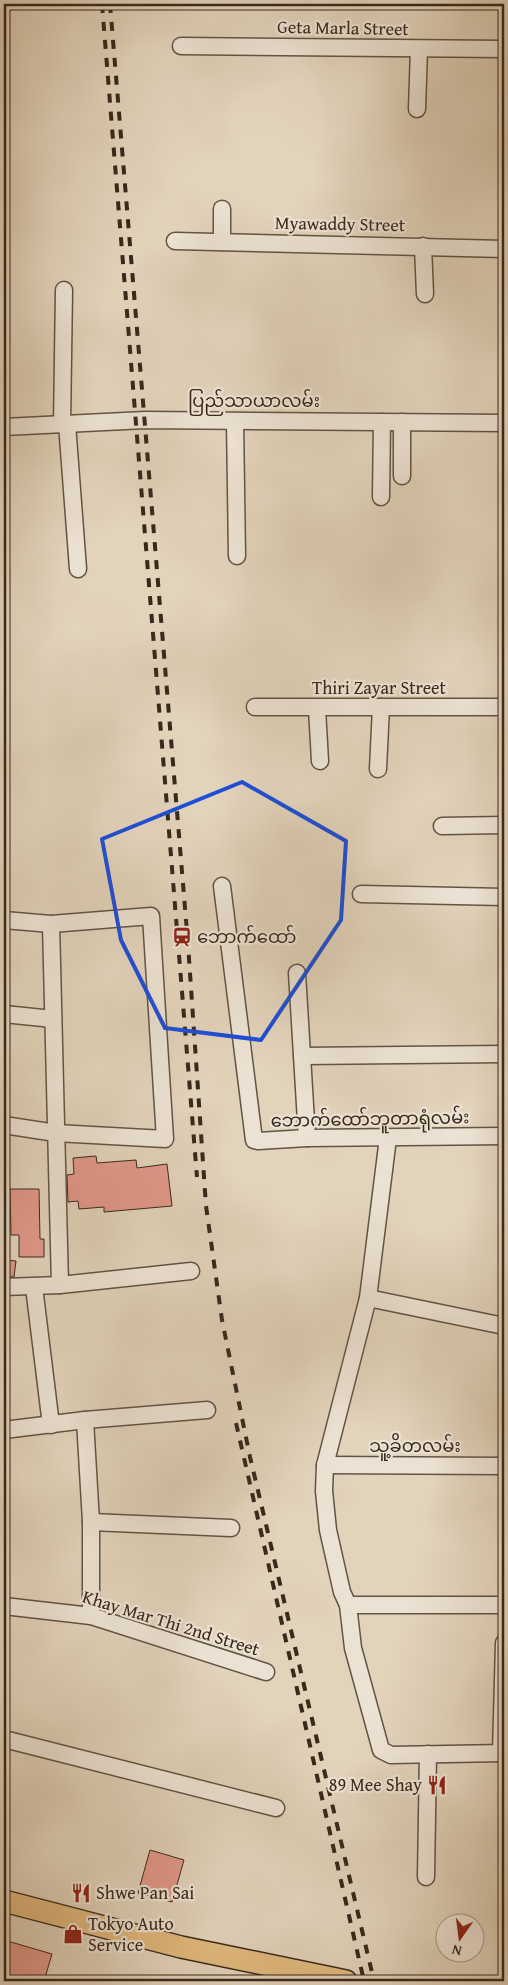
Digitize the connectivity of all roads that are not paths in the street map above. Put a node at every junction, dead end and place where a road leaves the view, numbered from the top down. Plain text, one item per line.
1 (181, 46) dead end
2 (419, 49) junction
3 (504, 49) edge
4 (417, 109) dead end
5 (222, 209) dead end
6 (176, 241) dead end
7 (222, 242) junction
8 (423, 246) junction
9 (504, 249) edge
10 (64, 290) dead end
11 (425, 294) dead end
12 (235, 421) junction
13 (382, 422) junction
14 (402, 422) junction
15 (504, 423) edge
16 (64, 424) junction
17 (4, 427) edge
18 (402, 476) dead end
19 (381, 497) dead end
20 (237, 556) dead end
21 (78, 569) dead end
22 (255, 707) dead end
23 (504, 707) edge
24 (381, 708) junction
25 (318, 709) junction
26 (320, 761) dead end
27 (378, 769) dead end
28 (504, 825) edge
29 (442, 826) dead end
30 (222, 886) dead end
31 (361, 894) dead end
32 (504, 897) edge
33 (4, 920) edge
34 (51, 924) junction
35 (297, 973) dead end
36 (4, 1014) edge
37 (53, 1019) junction
38 (504, 1054) edge
39 (302, 1056) junction
40 (4, 1124) edge
41 (56, 1133) junction
42 (504, 1136) edge
43 (307, 1138) junction
44 (388, 1138) junction
45 (191, 1271) dead end
46 (60, 1285) junction
47 (4, 1287) edge
48 (34, 1287) junction
49 (368, 1298) junction
50 (504, 1326) edge
51 (208, 1410) dead end
52 (85, 1420) junction
53 (51, 1425) junction
54 (4, 1430) edge
55 (325, 1465) junction
56 (504, 1466) edge
57 (91, 1522) junction
58 (231, 1528) dead end
59 (348, 1605) junction
60 (504, 1605) edge
61 (4, 1606) edge
62 (91, 1616) junction
63 (504, 1643) edge
64 (266, 1672) dead end
65 (4, 1740) edge
66 (503, 1753) edge
67 (428, 1754) junction
68 (276, 1808) dead end
69 (426, 1877) dead end
70 (4, 1901) edge
71 (288, 1975) edge
72 (346, 1981) edge

1 - 2 street, Geta Marla Street
2 - 3 street, Geta Marla Street
2 - 4 street
5 - 7 street
6 - 7 street, Myawaddy Street
7 - 8 street, Myawaddy Street
8 - 9 street, Myawaddy Street
8 - 11 street
10 - 16 street
12 - 13 street, ပြည်သာယာလမ်း
12 - 16 street, ပြည်သာယာလမ်း
12 - 20 street
13 - 14 street, ပြည်သာယာလမ်း
13 - 19 street
14 - 15 street, ပြည်သာယာလမ်း
14 - 18 street
16 - 17 street, ပြည်သာယာလမ်း
16 - 21 street
22 - 25 street, Thiri Zayar Street
23 - 24 street, Thiri Zayar Street
24 - 25 street, Thiri Zayar Street
24 - 27 street
25 - 26 street
28 - 29 street
30 - 43 street, ဘောက်ထော်ဘူတာရုံလမ်း
31 - 32 street
33 - 34 street
34 - 37 street
34 - 41 street
35 - 39 street
36 - 37 street
37 - 41 street
38 - 39 street
39 - 43 street
40 - 41 street
41 - 46 street
42 - 44 street, ဘောက်ထော်ဘူတာရုံလမ်း
43 - 44 street, ဘောက်ထော်ဘူတာရုံလမ်း
44 - 49 street
45 - 46 street
46 - 48 street
47 - 48 street
48 - 53 street
49 - 50 street
49 - 55 street
51 - 52 street
52 - 53 street
52 - 57 street
53 - 54 street
55 - 56 street, သူ့ခိတလမ်း
55 - 59 street
57 - 58 street
57 - 62 street
59 - 60 street
59 - 67 street
61 - 62 street, Khay Mar Thi 2nd Street
62 - 64 street, Khay Mar Thi 2nd Street
63 - 66 street
65 - 68 street
66 - 67 street
67 - 69 street
70 - 71 main road
71 - 72 main road

